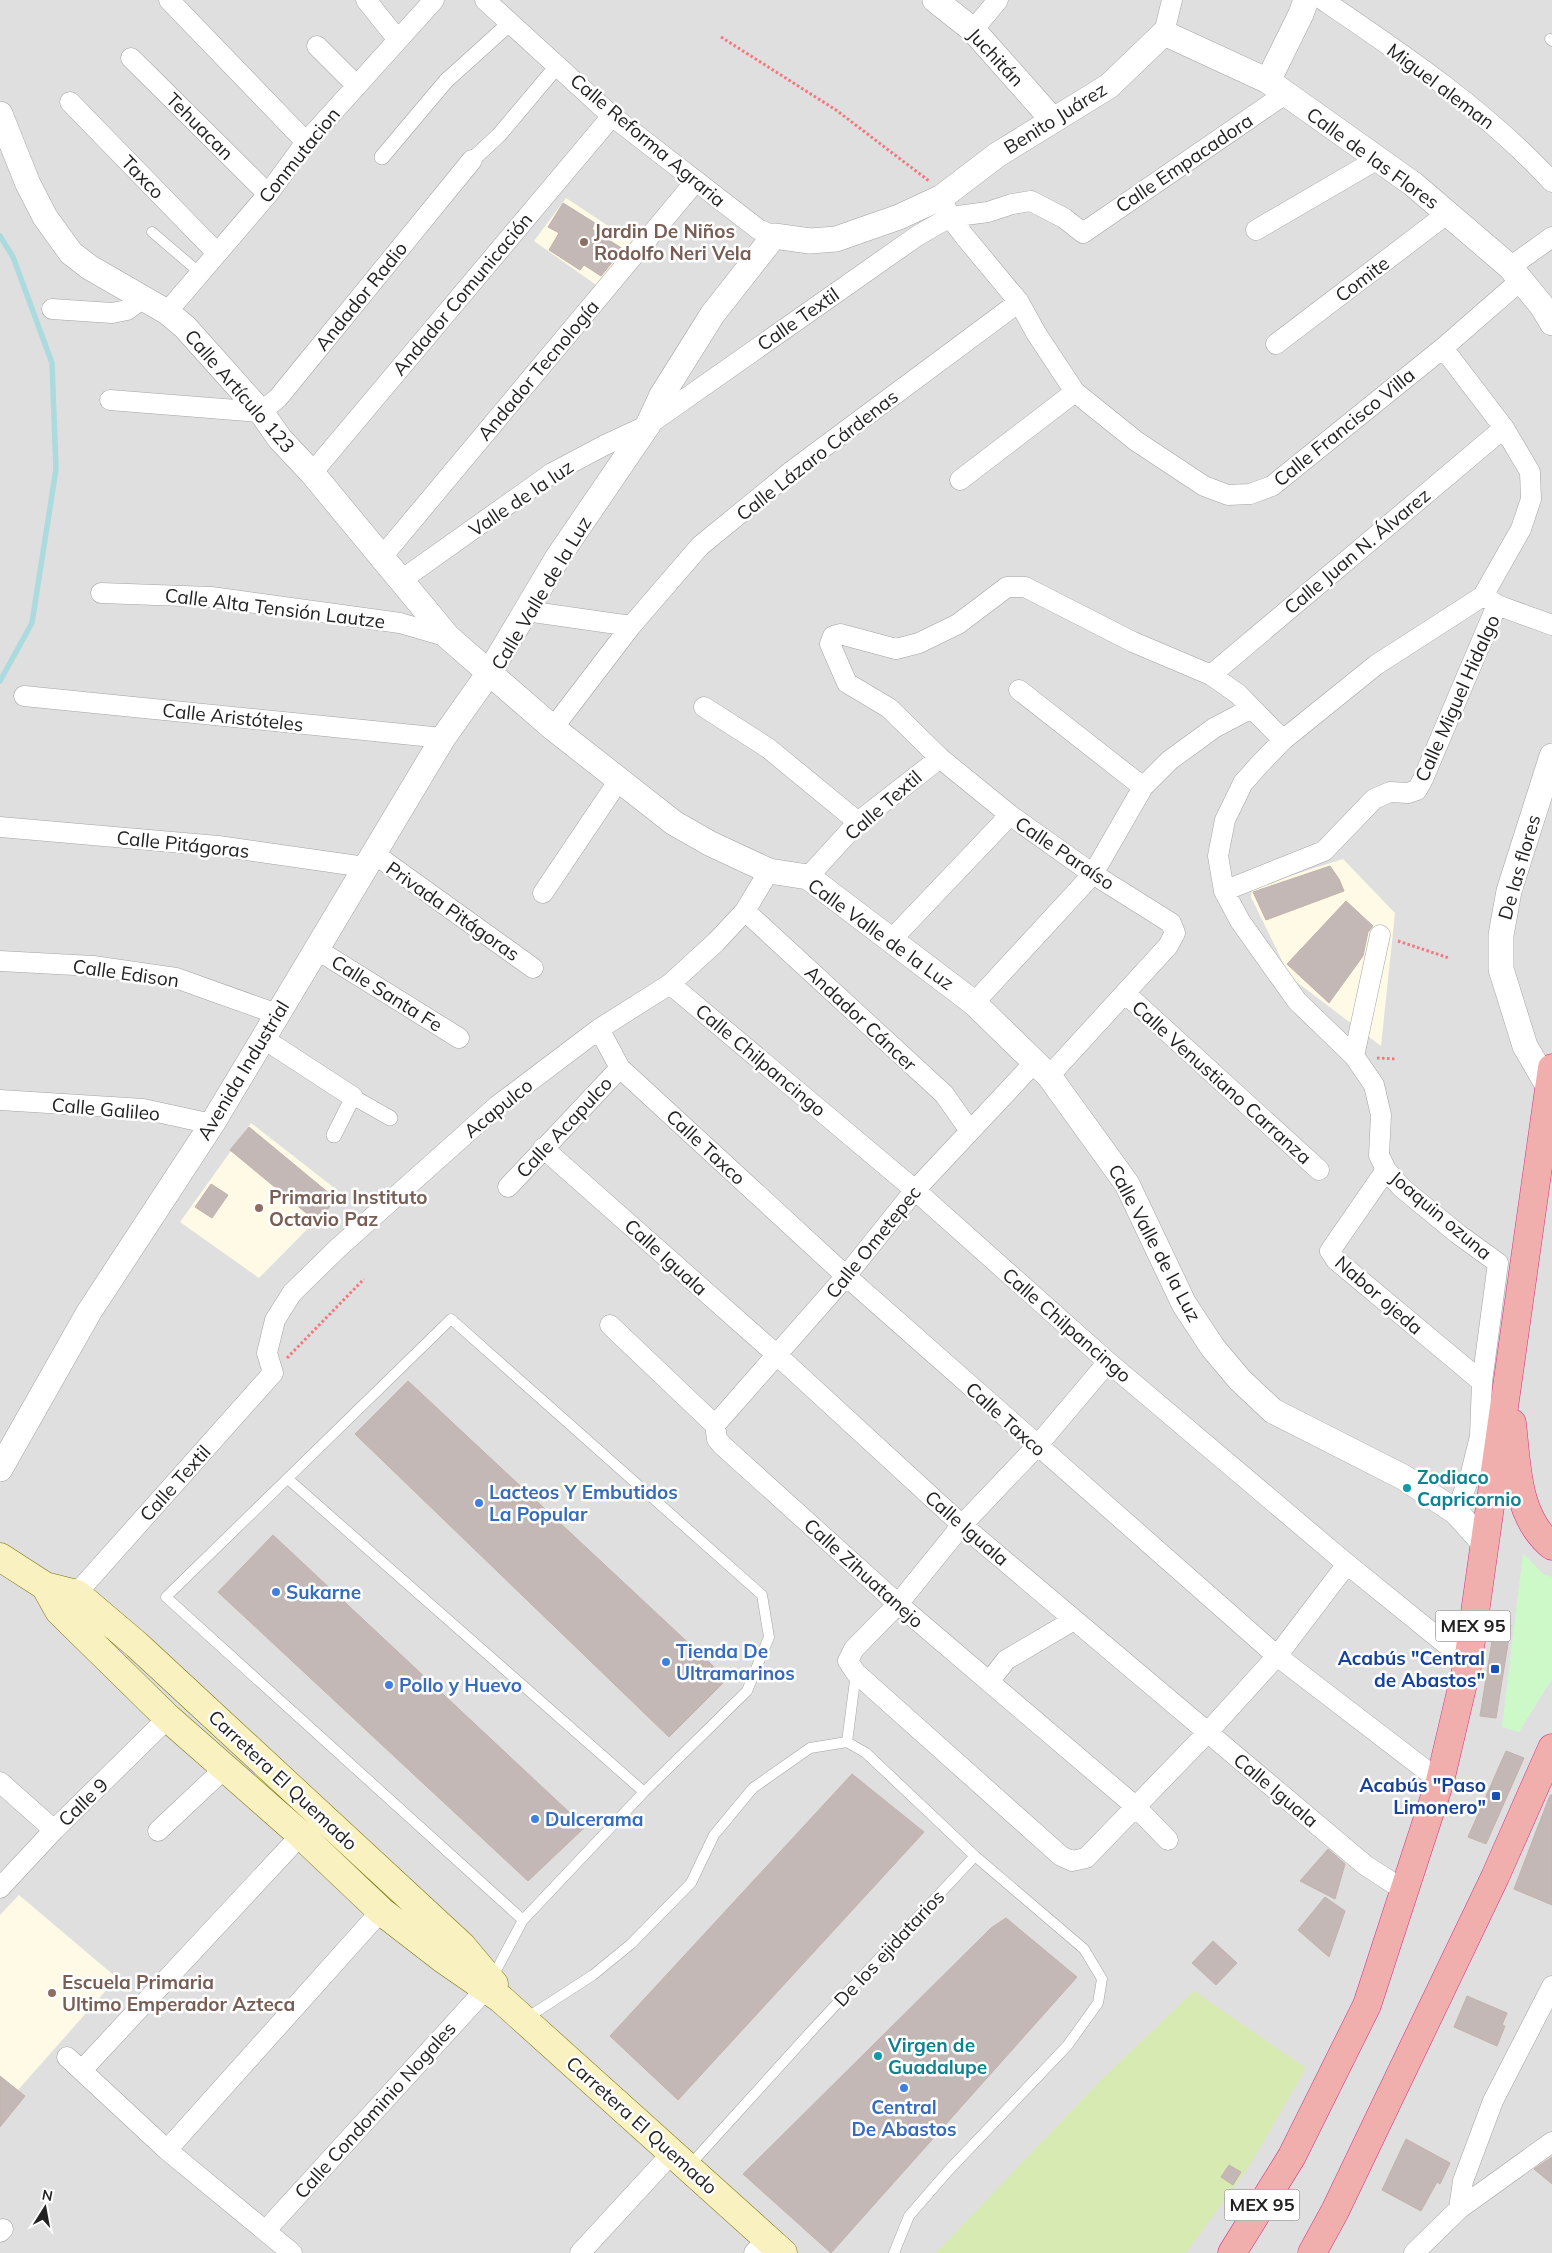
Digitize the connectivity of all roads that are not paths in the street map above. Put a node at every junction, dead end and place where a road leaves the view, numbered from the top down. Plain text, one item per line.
1 (168, 0) edge
2 (366, 0) edge
3 (434, 0) edge
4 (485, 0) edge
5 (935, 0) edge
6 (998, 0) edge
7 (1172, 0) edge
8 (1306, 0) edge
9 (1323, 0) edge
10 (509, 24) junction
11 (973, 30) junction
12 (1164, 33) junction
13 (398, 40) junction
14 (317, 46) dead end
15 (131, 58) dead end
16 (558, 65) junction
17 (358, 86) junction
18 (1277, 88) junction
19 (70, 102) dead end
20 (0, 114) edge
21 (612, 116) junction
22 (1052, 119) junction
23 (306, 142) junction
24 (382, 156) dead end
25 (472, 160) joint
26 (1376, 160) junction
27 (695, 182) junction
28 (1552, 182) edge
29 (268, 194) junction
30 (946, 207) junction
31 (1448, 213) junction
32 (1256, 230) dead end
33 (152, 232) dead end
34 (774, 236) junction
35 (1552, 237) edge
36 (217, 252) junction
37 (200, 273) junction
38 (1516, 273) junction
39 (143, 298) junction
40 (1019, 302) junction
41 (52, 309) dead end
42 (167, 312) junction
43 (1552, 323) edge
44 (1276, 344) dead end
45 (1442, 348) junction
46 (1075, 392) junction
47 (110, 400) dead end
48 (261, 412) junction
49 (648, 425) junction
50 (1504, 428) junction
51 (312, 473) junction
52 (960, 480) dead end
53 (381, 558) junction
54 (400, 581) junction
55 (101, 592) dead end
56 (1490, 601) junction
57 (526, 611) junction
58 (1552, 625) edge
59 (632, 626) junction
60 (448, 637) junction
61 (489, 673) junction
62 (1211, 675) junction
63 (1019, 690) dead end
64 (24, 696) dead end
65 (704, 707) dead end
66 (1250, 708) junction
67 (553, 728) junction
68 (443, 738) junction
69 (1283, 740) junction
70 (1552, 756) edge
71 (940, 758) junction
72 (619, 780) junction
73 (1143, 787) junction
74 (1010, 815) junction
75 (858, 822) junction
76 (0, 827) edge
77 (369, 860) junction
78 (769, 871) junction
79 (1093, 874) junction
80 (808, 878) junction
81 (1224, 891) junction
82 (543, 894) dead end
83 (745, 911) junction
84 (1380, 936) road end
85 (891, 940) junction
86 (316, 948) junction
87 (0, 961) edge
88 (533, 968) dead end
89 (670, 984) junction
90 (1126, 994) junction
91 (974, 1002) junction
92 (277, 1014) junction
93 (600, 1029) junction
94 (459, 1038) dead end
95 (264, 1039) junction
96 (1354, 1056) junction
97 (620, 1068) junction
98 (1041, 1069) junction
99 (1551, 1079) edge
100 (353, 1097) junction
101 (0, 1100) edge
102 (390, 1118) dead end
103 (212, 1124) junction
104 (970, 1131) junction
105 (334, 1135) dead end
106 (543, 1148) junction
107 (1319, 1170) dead end
108 (1386, 1170) junction
109 (508, 1187) dead end
110 (915, 1190) junction
111 (846, 1276) junction
112 (610, 1326) dead end
113 (777, 1355) junction
114 (1108, 1362) junction
115 (273, 1373) joint
116 (1482, 1382) junction
117 (1508, 1391) junction
118 (716, 1425) junction
119 (1037, 1446) junction
120 (2, 1462) edge
121 (288, 1479) junction
122 (1456, 1512) junction
123 (962, 1525) junction
124 (1484, 1542) junction
125 (1552, 1546) edge
126 (3, 1563) edge
127 (1347, 1564) junction
128 (68, 1603) junction
129 (898, 1604) junction
130 (1074, 1620) junction
131 (1277, 1656) junction
132 (1468, 1662) junction
133 (852, 1667) junction
134 (988, 1682) junction
135 (168, 1718) junction
136 (1208, 1733) junction
137 (847, 1742) junction
138 (1552, 1748) edge
139 (225, 1768) junction
140 (1440, 1781) junction
141 (0, 1782) edge
142 (644, 1792) junction
143 (1134, 1806) junction
144 (54, 1830) junction
145 (158, 1831) dead end
146 (301, 1834) junction
147 (1168, 1840) dead end
148 (974, 1856) junction
149 (0, 1888) edge
150 (1405, 1891) junction
151 (381, 1911) junction
152 (523, 1920) junction
153 (493, 1989) junction
154 (1551, 1991) edge
155 (524, 2019) junction
156 (67, 2057) dead end
157 (82, 2070) junction
158 (1552, 2142) edge
159 (167, 2150) junction
160 (681, 2159) junction
161 (1459, 2209) junction
162 (266, 2230) junction
163 (768, 2248) edge
164 (292, 2253) edge
165 (580, 2253) edge
166 (894, 2253) edge
167 (1232, 2253) edge
168 (1312, 2253) edge
169 (1414, 2253) edge

1 - 23 street
2 - 13 street
3 - 13 street, Conmutacion
4 - 10 street, Calle Reforma Agraria
5 - 11 street, Juchitán
6 - 11 street
7 - 12 street
8 - 18 street
9 - 28 street, Miguel aleman
10 - 16 street, Calle Reforma Agraria
10 - 24 street
11 - 22 street, Juchitán
12 - 18 street, Calle de las Flores
12 - 22 street, Benito Juárez
13 - 17 street, Conmutacion
14 - 17 street
15 - 29 street, Tehuacan
16 - 21 street, Calle Reforma Agraria
16 - 25 street, Andador Radio
17 - 23 street, Conmutacion
18 - 26 street, Calle de las Flores
18 - 30 street, Calle Empacadora
19 - 36 street, Taxco
20 - 39 street, Calle Artículo 123
21 - 27 street, Calle Reforma Agraria
21 - 51 street, Andador Comunicación
22 - 30 street, Benito Juárez
23 - 29 street, Conmutacion
25 - 48 street, Andador Radio
26 - 31 street, Calle de las Flores
26 - 32 street
27 - 34 street, Calle Reforma Agraria
27 - 53 street, Andador Tecnología
29 - 36 street, Conmutacion
30 - 34 street, Calle Reforma Agraria
30 - 40 street, Calle Francisco Villa
30 - 49 street, Calle Textil
31 - 38 street, Calle de las Flores
31 - 44 street, Comite
33 - 37 lane
34 - 49 street, Calle Valle de la Luz
35 - 38 street, Calle Francisco Villa
36 - 37 street, Conmutacion
37 - 42 street, Conmutacion
38 - 43 street, Calle de las Flores
38 - 45 street, Calle Francisco Villa
39 - 41 street
39 - 42 street, Calle Artículo 123
40 - 46 street, Calle Francisco Villa
40 - 59 street, Calle Lázaro Cárdenas
42 - 48 street, Calle Artículo 123
45 - 46 street, Calle Francisco Villa
45 - 50 street
46 - 52 street
47 - 48 street
48 - 51 street, Calle Artículo 123
49 - 54 street, Valle de la luz
49 - 57 street, Calle Valle de la Luz
50 - 56 street
50 - 62 street, Calle Juan N. Álvarez
51 - 53 street, Calle Artículo 123
53 - 54 street, Calle Artículo 123
54 - 60 street, Calle Artículo 123
55 - 60 street, Calle Alta Tensión Lautze
56 - 58 street
56 - 69 street, Joaquin ozuna
56 - 81 street, Calle Miguel Hidalgo
57 - 59 street
57 - 61 street, Calle Valle de la Luz
59 - 67 street, Calle Lázaro Cárdenas
60 - 61 street, Calle Artículo 123
61 - 67 street, Calle Valle de la Luz
61 - 68 street, Avenida Industrial
62 - 66 street
62 - 71 street, Calle Paraíso
63 - 73 street
64 - 68 street, Calle Aristóteles
65 - 75 street
66 - 69 street
66 - 73 street
67 - 72 street, Calle Valle de la Luz
68 - 77 street, Avenida Industrial
69 - 81 street, Joaquin ozuna
70 - 99 street, De las flores
71 - 74 street, Calle Paraíso
71 - 75 street, Calle Textil
72 - 78 street, Calle Valle de la Luz
72 - 82 street
73 - 79 street
74 - 79 street, Calle Paraíso
74 - 85 street
75 - 80 street, Calle Textil
76 - 77 street, Calle Pitágoras
77 - 86 street, Avenida Industrial
77 - 88 street, Privada Pitágoras
78 - 80 street, Calle Valle de la Luz
78 - 83 street, Acapulco
79 - 90 street, Calle Paraíso
79 - 91 street
80 - 85 street, Calle Valle de la Luz
81 - 96 street, Joaquin ozuna
83 - 89 street, Acapulco
83 - 104 street, Andador Cáncer
84 - 96 street
85 - 91 street, Calle Valle de la Luz
86 - 92 street, Avenida Industrial
86 - 94 street, Calle Santa Fe
87 - 92 street, Calle Edison
89 - 93 street, Acapulco
89 - 110 street, Calle Chilpancingo
90 - 98 street, Calle Paraíso
90 - 107 street, Calle Venustiano Carranza
91 - 98 street, Calle Valle de la Luz
92 - 95 street, Avenida Industrial
93 - 97 street, Calle Taxco
93 - 115 street, Acapulco
95 - 100 street
95 - 103 street, Avenida Industrial
96 - 108 street, Joaquin ozuna
97 - 106 street, Calle Acapulco
97 - 111 street, Calle Taxco
98 - 104 street, Calle Ometepec
98 - 122 street, Calle Valle de la Luz
99 - 117 highway, MEX 95
100 - 102 street
100 - 105 street
101 - 103 street, Calle Galileo
103 - 120 street, Avenida Industrial
104 - 110 street, Calle Ometepec
106 - 109 street, Calle Acapulco
106 - 113 street, Calle Iguala
108 - 116 street, Joaquin ozuna
108 - 116 street, Nabor ojeda
110 - 111 street, Calle Ometepec
110 - 114 street, Calle Chilpancingo
111 - 113 street, Calle Ometepec
111 - 119 street, Calle Taxco
112 - 118 street, Calle Zihuatanejo
113 - 118 street, Calle Ometepec
113 - 123 street, Calle Iguala
114 - 119 street
114 - 127 street, Calle Chilpancingo
115 - 128 street, Calle Textil
116 - 122 street
117 - 124 highway, MEX 95
117 - 125 highway
118 - 129 street, Calle Zihuatanejo
119 - 123 street
119 - 131 street, Calle Taxco
121 - 142 lane
121 - 142 lane
121 - 152 lane
122 - 124 street, Calle Valle de la Luz
123 - 129 street
123 - 130 street, Calle Iguala
124 - 132 highway, MEX 95
126 - 128 main road, Carretera El Quemado
127 - 131 street
127 - 132 street, Calle Chilpancingo
128 - 135 main road, Carretera El Quemado
128 - 153 main road, Carretera El Quemado
129 - 133 street
129 - 134 street, Calle Zihuatanejo
130 - 134 street
130 - 136 street, Calle Iguala
131 - 136 street
131 - 140 street, Calle Taxco
132 - 140 highway, MEX 95
133 - 137 lane
133 - 143 street
134 - 143 street, Calle Zihuatanejo
135 - 139 main road, Carretera El Quemado
135 - 144 street, Calle 9
136 - 143 street
136 - 150 street, Calle Iguala
137 - 148 lane
137 - 155 lane
138 - 168 highway, MEX 95
139 - 145 street
139 - 146 main road, Carretera El Quemado
140 - 150 highway, MEX 95
141 - 144 street
142 - 152 lane
143 - 147 street, Calle Zihuatanejo
144 - 149 street, Calle 9
146 - 151 main road, Carretera El Quemado
146 - 157 street
148 - 160 lane, De los ejidatarios
148 - 166 lane
150 - 167 highway, MEX 95
151 - 153 main road, Carretera El Quemado
151 - 159 street
152 - 153 lane
153 - 155 main road, Carretera El Quemado
153 - 162 street, Calle Condominio Nogales
154 - 161 street
155 - 160 main road, Carretera El Quemado
156 - 157 street
157 - 159 street
158 - 161 street
159 - 162 street
160 - 163 main road, Carretera El Quemado
160 - 165 street
161 - 169 street
162 - 164 street

